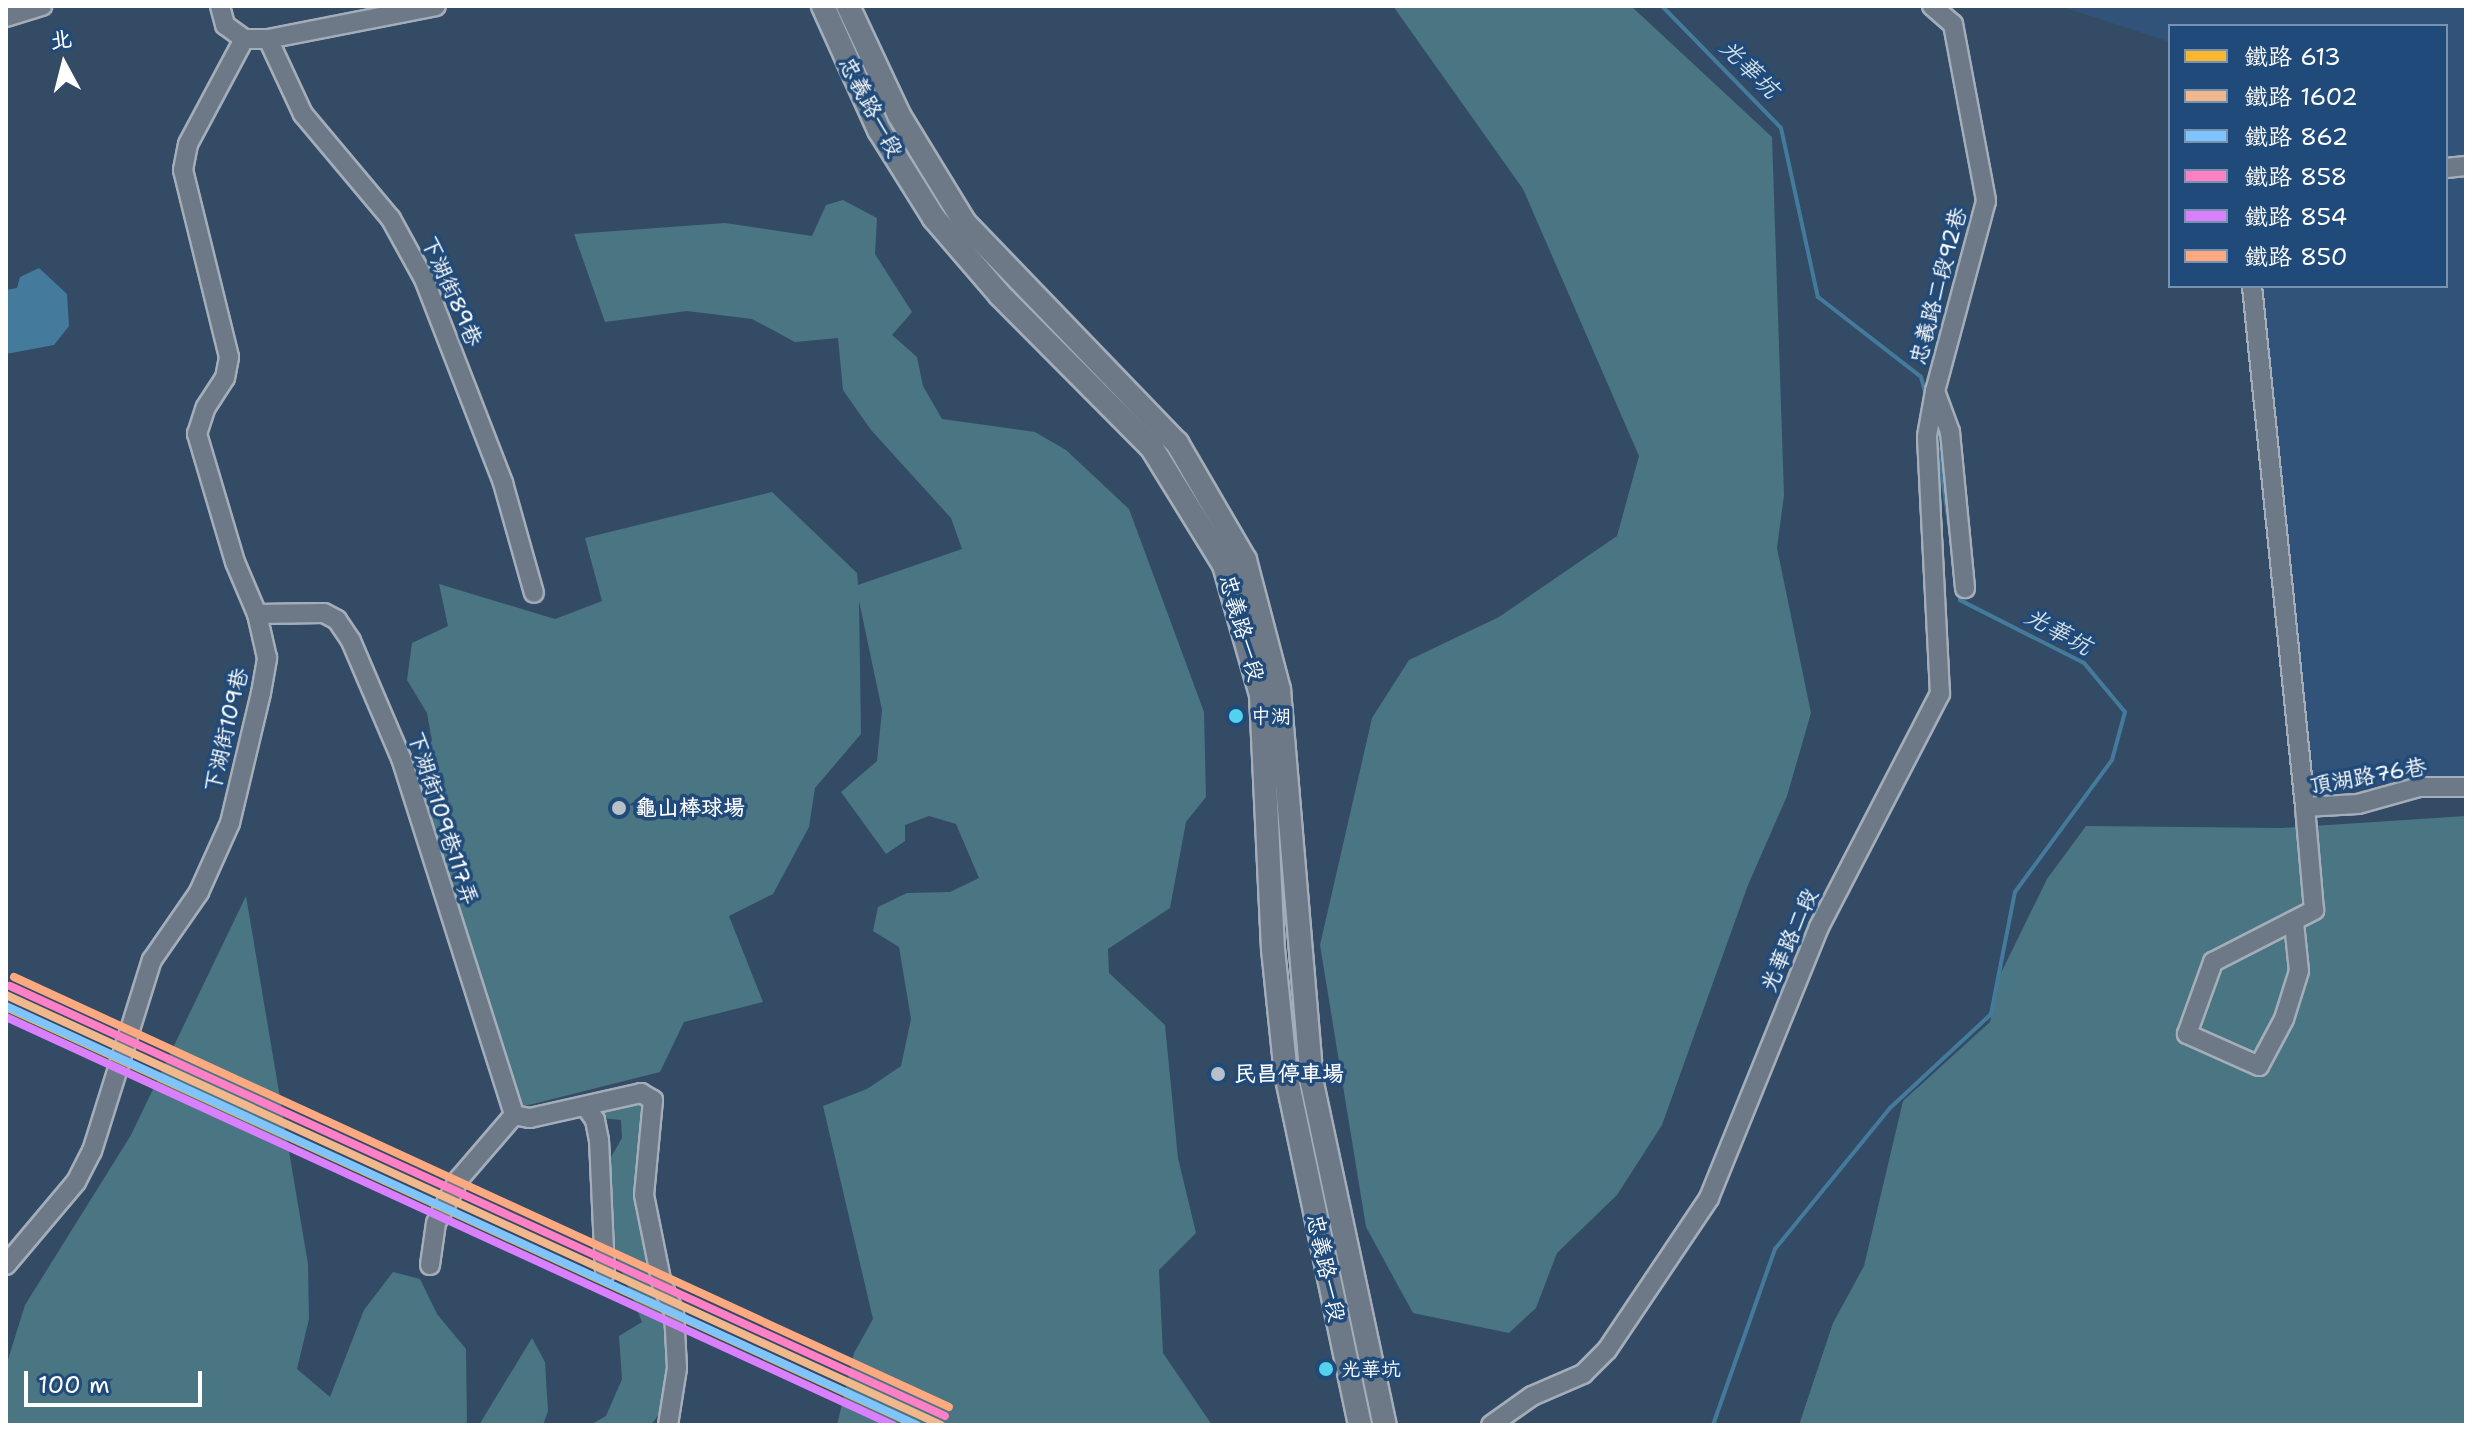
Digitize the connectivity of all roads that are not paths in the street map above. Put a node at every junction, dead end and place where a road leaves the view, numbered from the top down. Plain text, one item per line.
1 (42, 6) edge
2 (220, 6) edge
3 (436, 6) edge
4 (823, 6) edge
5 (848, 6) edge
6 (1932, 6) edge
7 (6, 17) edge
8 (244, 39) junction
9 (268, 39) junction
10 (2252, 288) edge
11 (1046, 326) junction
12 (1935, 391) junction
13 (1965, 588) dead end
14 (534, 593) dead end
15 (257, 614) junction
16 (2466, 787) edge
17 (2305, 807) junction
18 (2294, 923) junction
19 (1302, 947) junction
20 (1267, 950) junction
21 (586, 1107) junction
22 (514, 1115) junction
23 (6, 1265) edge
24 (430, 1265) dead end
25 (605, 1273) dead end
26 (668, 1425) edge
27 (1360, 1425) edge
28 (1385, 1425) edge
29 (1491, 1425) edge

1 - 7 street
2 - 8 street
3 - 9 street
4 - 11 main road, 忠義路一段
5 - 11 main road, 忠義路一段
6 - 12 street, 忠義路二段92巷
8 - 9 street
8 - 15 street, 下湖街109巷
9 - 14 street, 下湖街89巷
10 - 17 street
11 - 19 main road, 忠義路一段
11 - 20 main road, 忠義路一段
12 - 13 street, 忠義路二段92巷
12 - 29 street, 光華路二段
15 - 22 street, 下湖街109巷117弄
15 - 23 street, 下湖街109巷
16 - 17 street, 頂湖路76巷
17 - 18 street, 頂湖路76巷
18 - 18 street
19 - 20 main road
19 - 28 main road, 忠義路一段
20 - 27 main road, 忠義路一段
21 - 22 street
21 - 25 street
21 - 26 street
22 - 24 street

